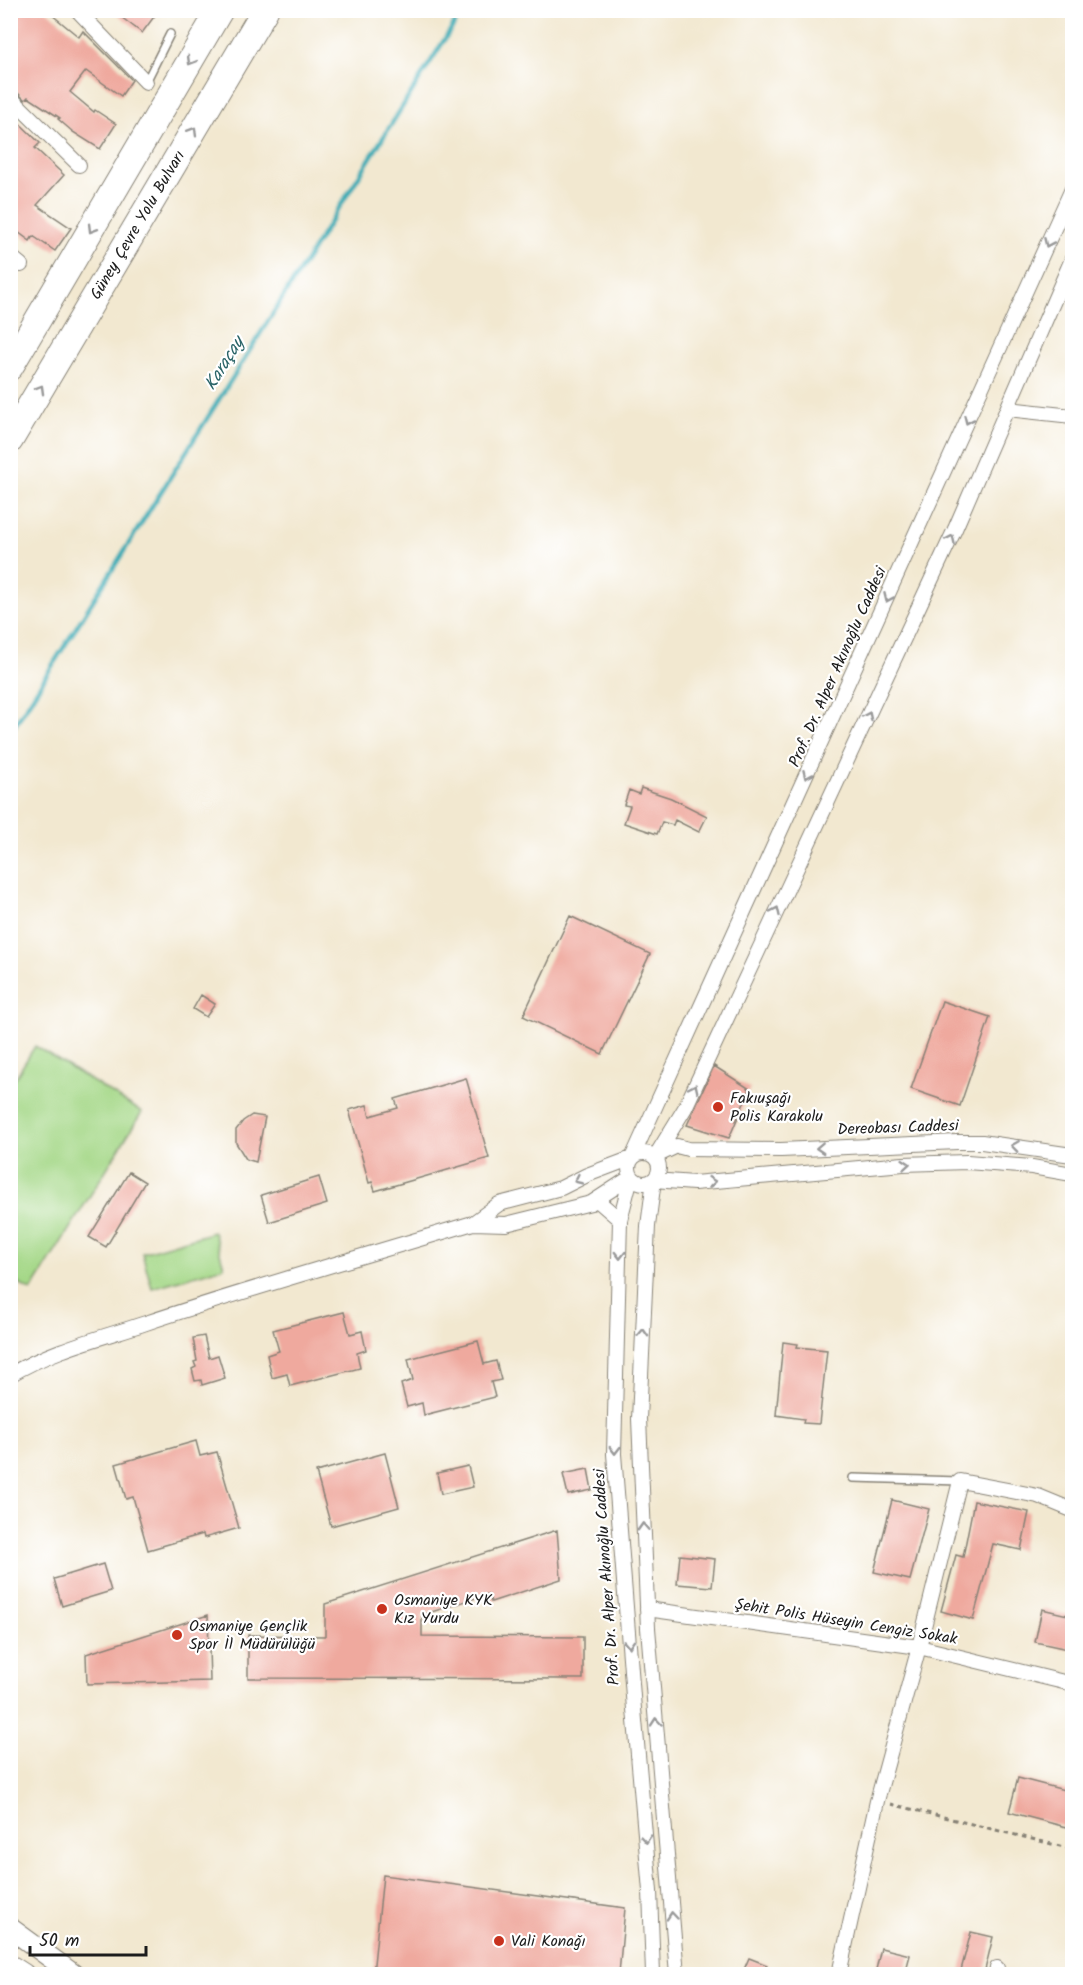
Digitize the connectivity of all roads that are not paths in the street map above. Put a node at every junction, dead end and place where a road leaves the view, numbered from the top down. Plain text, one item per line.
1 (77, 10) edge
2 (220, 10) edge
3 (265, 10) edge
4 (170, 34) dead end
5 (146, 82) joint
6 (10, 97) edge
7 (79, 165) dead end
8 (1072, 189) edge
9 (1072, 259) edge
10 (10, 367) edge
11 (1008, 409) junction
12 (1072, 416) edge
13 (10, 440) edge
14 (674, 1125) junction
15 (677, 1146) junction
16 (1072, 1155) edge
17 (655, 1157) junction
18 (632, 1158) junction
19 (1072, 1174) edge
20 (631, 1177) junction
21 (654, 1180) junction
22 (668, 1181) junction
23 (597, 1200) junction
24 (651, 1202) junction
25 (620, 1220) junction
26 (473, 1223) junction
27 (10, 1375) edge
28 (853, 1478) dead end
29 (960, 1480) junction
30 (1072, 1510) edge
31 (647, 1609) junction
32 (919, 1647) junction
33 (1072, 1684) edge
34 (10, 1929) edge
35 (10, 1965) edge
36 (24, 1974) edge
37 (73, 1974) edge
38 (653, 1974) edge
39 (677, 1974) edge
40 (839, 1974) edge

1 - 5 street
2 -> 10 highway
13 -> 3 highway, Güney Çevre Yolu Bulvarı
4 - 5 lane
6 - 7 street
8 -> 18 street, Prof. Dr. Alper Akınoğlu Caddesi
9 - 11 street
11 - 12 street
14 -> 11 street
14 - 15 street
14 - 17 street
16 -> 15 street, Dereobası Caddesi
15 - 17 street
17 - 18 street
17 - 21 street
18 - 20 street
18 -> 26 street
22 -> 19 street
20 - 21 street
20 - 23 street
20 - 25 street, Prof. Dr. Alper Akınoğlu Caddesi
21 - 22 street
21 - 24 street
22 - 24 street
23 - 25 street
23 - 26 street
31 -> 24 street
25 -> 38 street, Prof. Dr. Alper Akınoğlu Caddesi
26 - 27 street
28 - 29 lane
29 - 30 street
29 - 32 street
31 - 32 street, Şehit Polis Hüseyin Cengiz Sokak
39 -> 31 street
32 - 33 street, Şehit Polis Hüseyin Cengiz Sokak
32 - 40 street
34 - 37 street
35 - 36 street

